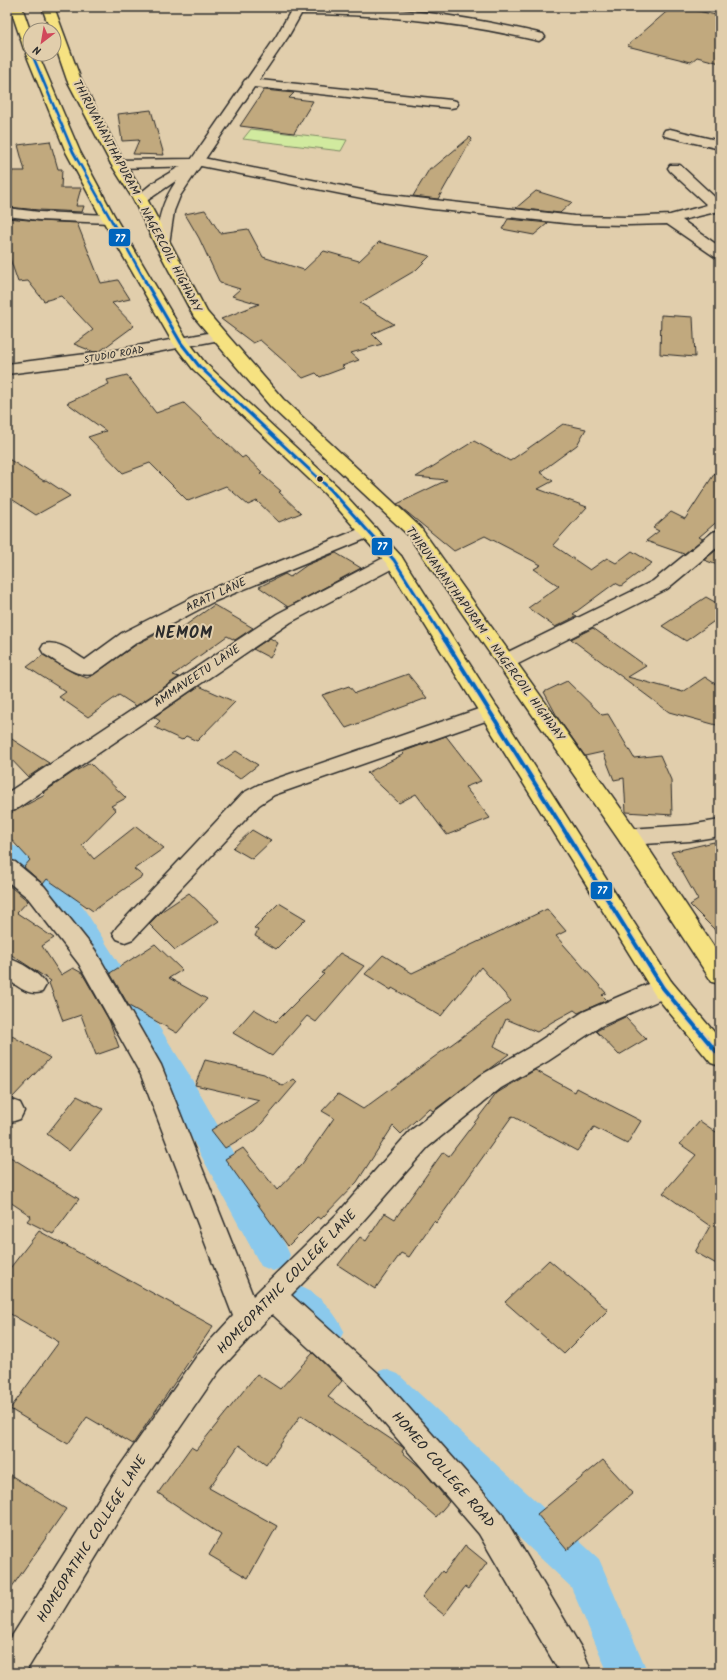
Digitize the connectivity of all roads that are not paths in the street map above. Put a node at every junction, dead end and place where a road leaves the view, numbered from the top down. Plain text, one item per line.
1 (16, 7) edge
2 (48, 7) edge
3 (299, 9) edge
4 (22, 25) edge
5 (539, 37) dead end
6 (35, 62) edge
7 (250, 83) junction
8 (451, 104) dead end
9 (670, 133) dead end
10 (720, 144) edge
11 (197, 162) junction
12 (118, 164) junction
13 (675, 168) dead end
14 (119, 206) junction
15 (7, 212) edge
16 (670, 219) junction
17 (162, 244) junction
18 (720, 254) edge
19 (220, 336) junction
20 (181, 343) junction
21 (7, 369) edge
22 (369, 531) junction
23 (720, 536) edge
24 (394, 560) junction
25 (51, 650) dead end
26 (507, 661) junction
27 (490, 712) junction
28 (7, 804) edge
29 (720, 828) edge
30 (629, 837) junction
31 (7, 868) edge
32 (125, 933) dead end
33 (7, 967) edge
34 (720, 975) edge
35 (34, 985) dead end
36 (663, 988) junction
37 (720, 1056) edge
38 (272, 1296) junction
39 (248, 1319) junction
40 (7, 1673) edge
41 (576, 1673) edge

1 - 4 main road
2 - 12 main road, THIRUVANANTHAPURAM - NAGERCOIL HIGHWAY
3 - 5 street
3 - 7 street
6 - 14 main road, THIRUVANANTHAPURAM - NAGERCOIL HIGHWAY
7 - 8 street
7 - 11 street
9 - 10 street
11 - 12 street
11 - 14 street
11 - 16 street
11 - 17 street
12 - 14 main road, THIRUVANANTHAPURAM - NAGERCOIL HIGHWAY
13 - 16 street
14 - 15 street
14 - 17 main road, THIRUVANANTHAPURAM - NAGERCOIL HIGHWAY
14 - 20 main road, THIRUVANANTHAPURAM - NAGERCOIL HIGHWAY
16 - 18 street
17 - 19 main road, THIRUVANANTHAPURAM - NAGERCOIL HIGHWAY
19 - 20 street, STUDIO ROAD
19 - 26 main road, THIRUVANANTHAPURAM - NAGERCOIL HIGHWAY
20 - 21 street, STUDIO ROAD
20 - 22 main road, THIRUVANANTHAPURAM - NAGERCOIL HIGHWAY
22 - 24 main road, THIRUVANANTHAPURAM - NAGERCOIL HIGHWAY
22 - 25 street, ARATI LANE
23 - 26 street
24 - 27 main road, THIRUVANANTHAPURAM - NAGERCOIL HIGHWAY
24 - 28 street, AMMAVEETU LANE
26 - 30 main road, THIRUVANANTHAPURAM - NAGERCOIL HIGHWAY
27 - 32 street
27 - 36 main road, THIRUVANANTHAPURAM - NAGERCOIL HIGHWAY
29 - 30 street
30 - 34 main road, THIRUVANANTHAPURAM - NAGERCOIL HIGHWAY
31 - 39 street
33 - 35 street
36 - 37 main road, THIRUVANANTHAPURAM - NAGERCOIL HIGHWAY
36 - 38 street, HOMEOPATHIC COLLEGE LANE
38 - 39 street, HOMEOPATHIC COLLEGE LANE
38 - 41 street, HOMEO COLLEGE ROAD
39 - 40 street, HOMEOPATHIC COLLEGE LANE

